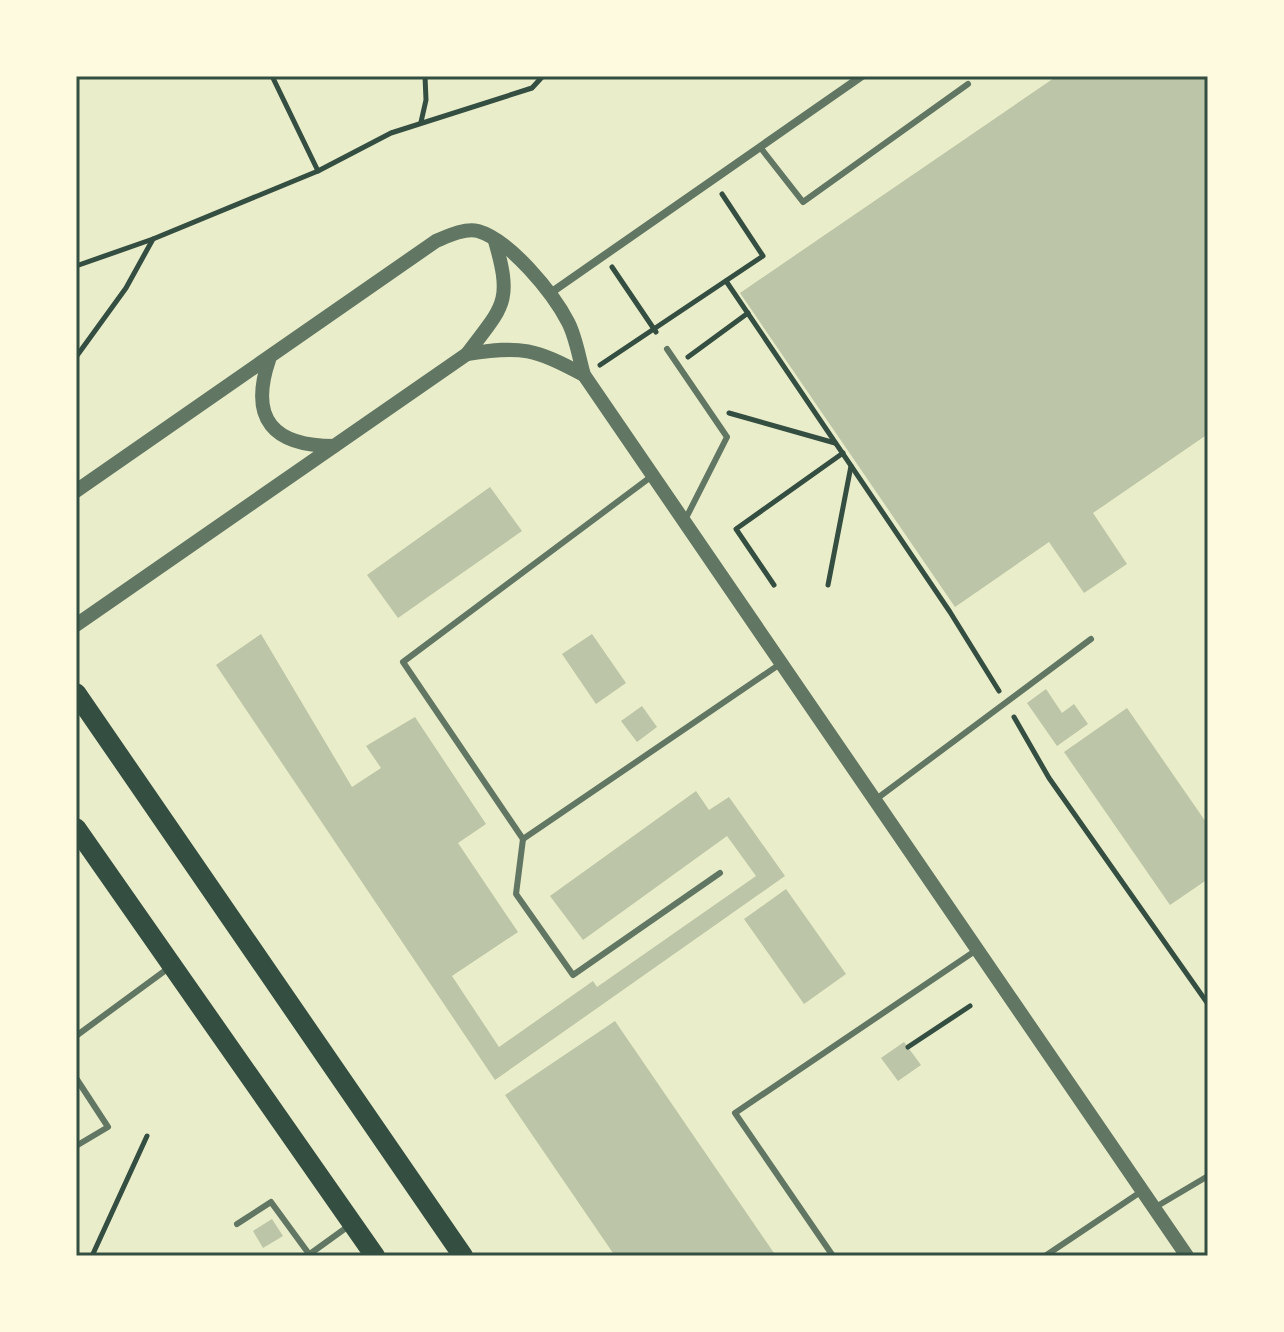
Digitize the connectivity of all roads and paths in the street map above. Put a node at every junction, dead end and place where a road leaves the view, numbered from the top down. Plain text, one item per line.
1 (272, 76) edge
2 (425, 76) edge
3 (543, 76) edge
4 (862, 76) edge
5 (968, 84) dead end
6 (421, 123) junction
7 (760, 147) junction
8 (318, 171) junction
9 (713, 180) junction
10 (153, 239) junction
11 (495, 241) junction
12 (605, 256) junction
13 (76, 266) edge
14 (726, 281) junction
15 (549, 294) junction
16 (748, 313) junction
17 (655, 330) junction
18 (667, 349) joint
19 (467, 354) junction
20 (76, 357) edge
21 (269, 359) junction
22 (610, 359) dead end
23 (677, 364) junction
24 (584, 375) junction
25 (706, 406) junction
26 (836, 443) junction
27 (336, 446) junction
28 (843, 453) junction
29 (851, 466) junction
30 (652, 476) junction
31 (76, 491) edge
32 (684, 523) junction
33 (774, 585) dead end
34 (828, 585) dead end
35 (76, 625) edge
36 (1091, 639) dead end
37 (780, 664) junction
38 (76, 693) edge
39 (1006, 703) junction
40 (875, 800) junction
41 (76, 828) edge
42 (523, 839) junction
43 (720, 873) dead end
44 (975, 951) junction
45 (173, 965) junction
46 (1208, 1004) edge
47 (970, 1006) dead end
48 (76, 1036) edge
49 (908, 1047) dead end
50 (76, 1078) edge
51 (147, 1136) dead end
52 (76, 1146) edge
53 (1208, 1176) edge
54 (1142, 1191) junction
55 (1154, 1208) junction
56 (353, 1223) junction
57 (237, 1224) dead end
58 (308, 1255) edge
59 (92, 1256) edge
60 (375, 1256) edge
61 (463, 1256) edge
62 (833, 1256) edge
63 (1045, 1256) edge
64 (1187, 1256) edge

1 - 8 path
2 - 6 path
3 - 6 path
4 - 7 street
5 - 7 lane
6 - 8 path
7 - 9 street
8 - 10 path
9 - 12 street
9 - 14 path
10 - 13 path
10 - 20 path
11 - 15 street
11 - 19 street
11 - 21 street
12 - 15 street
12 - 17 path
14 - 16 path
14 - 17 path
15 - 24 street
16 - 23 path
16 - 26 path
17 - 18 path
17 - 22 path
18 - 23 lane
19 - 24 street
19 - 27 street
21 - 27 street
21 - 31 street
23 - 25 lane
24 - 30 street
25 - 26 path
25 - 32 lane
26 - 28 path
27 - 35 street
28 - 29 path
28 - 33 path
29 - 34 path
29 - 39 path
30 - 32 street
30 - 42 lane
32 - 37 street
36 - 39 lane
37 - 40 street
37 - 42 lane
38 - 61 main road
39 - 40 lane
39 - 46 path
40 - 44 street
41 - 45 main road
42 - 43 lane
44 - 54 street
44 - 62 lane
45 - 48 lane
45 - 56 main road
47 - 49 path
50 - 52 lane
51 - 59 path
53 - 55 lane
54 - 55 street
54 - 63 lane
55 - 64 street
56 - 58 lane
56 - 60 main road
57 - 58 lane

